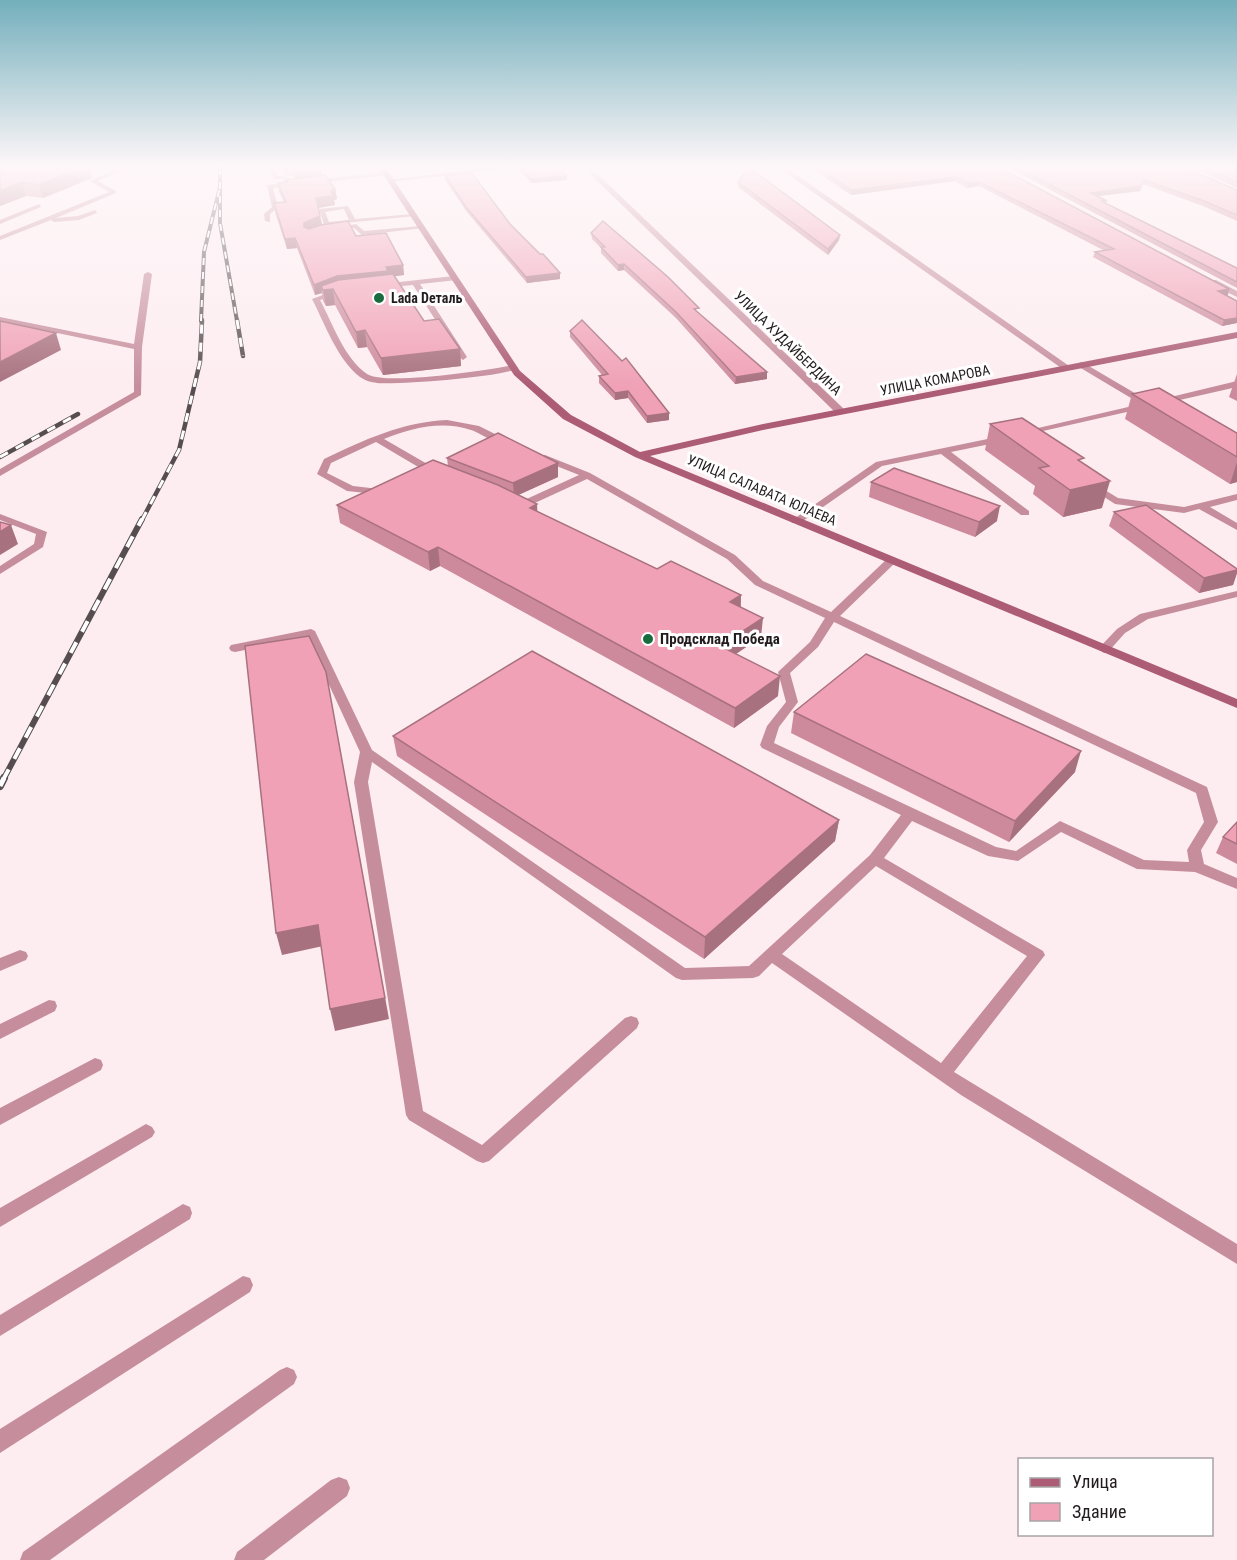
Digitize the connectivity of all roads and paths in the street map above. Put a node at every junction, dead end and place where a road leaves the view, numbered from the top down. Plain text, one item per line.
1 (429, 241) edge
2 (663, 241) edge
3 (886, 241) edge
4 (148, 274) dead end
5 (454, 278) junction
6 (1206, 278) edge
7 (415, 282) junction
8 (372, 287) edge
9 (350, 290) edge
10 (1237, 294) edge
11 (0, 319) edge
12 (1237, 335) edge
13 (138, 347) junction
14 (463, 357) dead end
15 (1082, 365) junction
16 (514, 368) junction
17 (1067, 368) junction
18 (1237, 384) edge
19 (1148, 405) junction
20 (1158, 411) edge
21 (841, 412) junction
22 (1016, 436) junction
23 (376, 438) junction
24 (1026, 443) edge
25 (520, 448) edge
26 (943, 451) junction
27 (531, 453) edge
28 (639, 455) junction
29 (433, 471) junction
30 (0, 473) edge
31 (444, 475) edge
32 (1076, 475) edge
33 (587, 476) junction
34 (412, 480) edge
35 (391, 489) edge
36 (1237, 496) edge
37 (509, 502) edge
38 (1201, 506) junction
39 (1025, 513) dead end
40 (0, 517) edge
41 (796, 521) junction
42 (1237, 527) edge
43 (892, 560) junction
44 (0, 571) edge
45 (1237, 594) edge
46 (831, 618) junction
47 (235, 648) dead end
48 (1104, 649) junction
49 (1237, 704) edge
50 (367, 752) junction
51 (910, 813) junction
52 (875, 859) junction
53 (1197, 867) junction
54 (1237, 884) edge
55 (772, 955) junction
56 (20, 956) dead end
57 (0, 965) edge
58 (49, 1006) dead end
59 (631, 1023) dead end
60 (0, 1032) edge
61 (95, 1065) dead end
62 (943, 1073) junction
63 (0, 1117) edge
64 (146, 1132) dead end
65 (183, 1213) dead end
66 (0, 1218) edge
67 (1237, 1255) edge
68 (243, 1285) dead end
69 (0, 1326) edge
70 (287, 1377) dead end
71 (0, 1442) edge
72 (339, 1488) dead end
73 (31, 1560) edge
74 (245, 1560) edge

1 - 5 street, УЛИЦА САЛАВАТА ЮЛАЕВА
2 - 21 street, УЛИЦА ХУДАЙБЕРДИНА
3 - 17 street
4 - 13 lane
5 - 7 lane
5 - 16 street, УЛИЦА САЛАВАТА ЮЛАЕВА
6 - 10 street
7 - 8 lane
7 - 14 lane
9 - 16 lane
11 - 13 lane
12 - 15 street, УЛИЦА КОМАРОВА
13 - 30 lane
15 - 17 street, УЛИЦА КОМАРОВА
15 - 19 lane
16 - 28 street, УЛИЦА САЛАВАТА ЮЛАЕВА
17 - 21 street, УЛИЦА КОМАРОВА
18 - 19 lane
19 - 20 lane
19 - 22 lane
21 - 28 street, УЛИЦА КОМАРОВА
22 - 24 lane
22 - 26 lane
23 - 25 lane
23 - 29 lane
23 - 35 lane
26 - 39 lane
26 - 41 lane
27 - 33 lane
28 - 41 street, УЛИЦА САЛАВАТА ЮЛАЕВА
29 - 31 lane
29 - 34 lane
32 - 38 lane
33 - 37 lane
33 - 46 lane
36 - 38 lane
38 - 42 lane
40 - 44 lane
41 - 43 street, УЛИЦА САЛАВАТА ЮЛАЕВА
43 - 46 lane
43 - 48 street, УЛИЦА САЛАВАТА ЮЛАЕВА
45 - 48 lane
46 - 51 lane
46 - 53 lane
47 - 50 lane
48 - 49 street, УЛИЦА САЛАВАТА ЮЛАЕВА
50 - 55 lane
50 - 59 lane
51 - 52 lane
51 - 53 lane
52 - 55 lane
52 - 62 lane
53 - 54 lane
55 - 62 lane
56 - 57 lane
58 - 60 lane
61 - 63 lane
62 - 67 lane
64 - 66 lane
65 - 69 lane
68 - 71 lane
70 - 73 lane
72 - 74 lane

